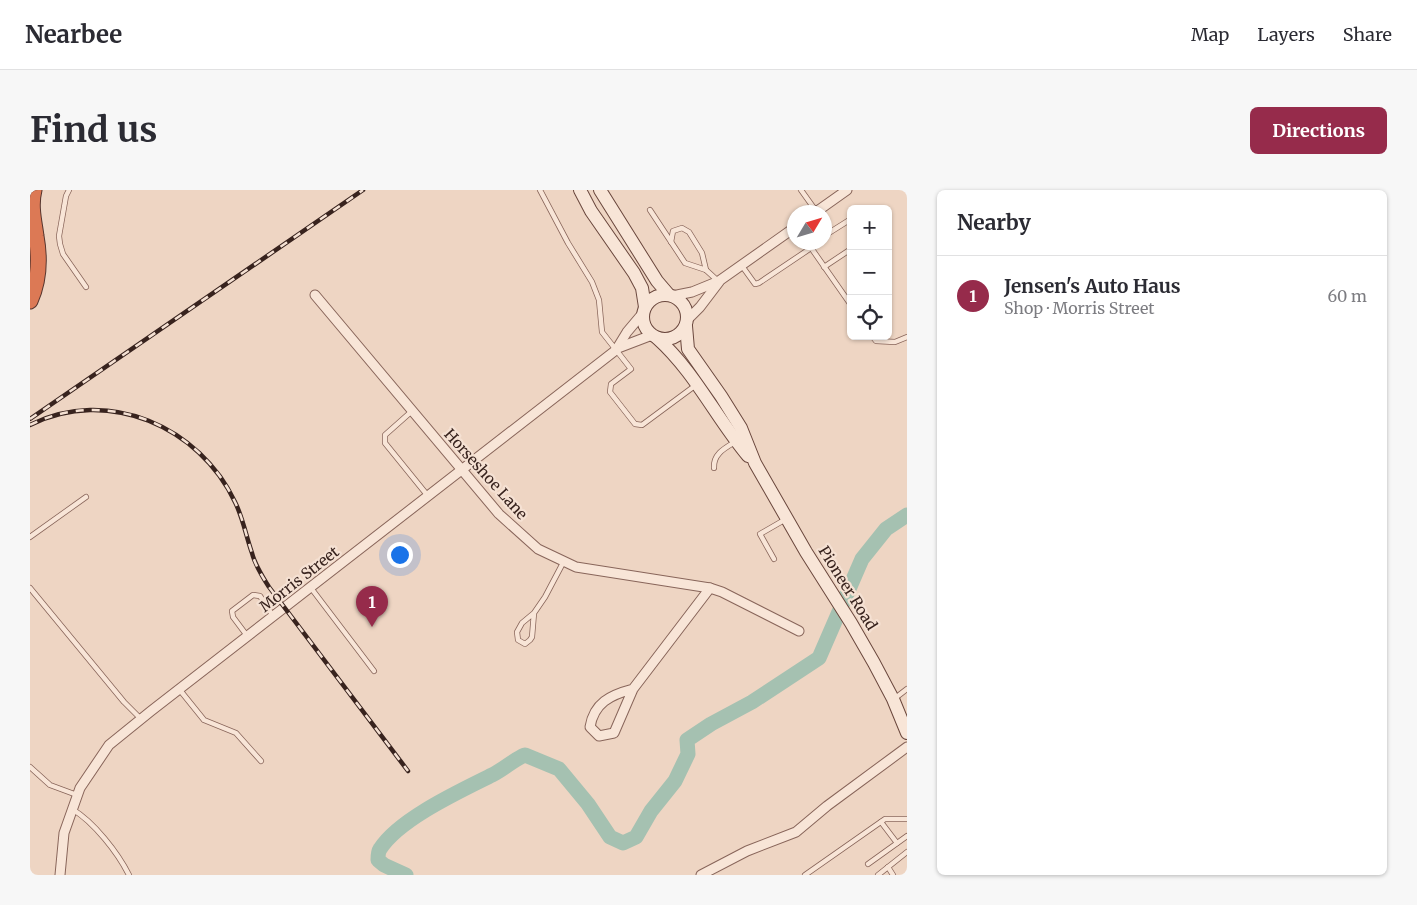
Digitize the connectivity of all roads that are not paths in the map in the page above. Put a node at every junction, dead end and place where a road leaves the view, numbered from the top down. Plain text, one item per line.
1 (34, 190) edge
2 (69, 190) edge
3 (540, 190) edge
4 (580, 190) edge
5 (600, 190) edge
6 (801, 190) edge
7 (847, 190) edge
8 (811, 205) edge
9 (826, 205) edge
10 (650, 210) dead end
11 (847, 222) edge
12 (33, 231) edge
13 (832, 231) edge
14 (787, 233) edge
15 (671, 242) junction
16 (802, 250) edge
17 (812, 250) edge
18 (850, 250) edge
19 (742, 266) junction
20 (824, 267) junction
21 (706, 270) junction
22 (719, 282) junction
23 (86, 287) dead end
24 (315, 295) dead end
25 (670, 295) junction
26 (847, 299) edge
27 (30, 302) edge
28 (644, 310) junction
29 (686, 323) junction
30 (654, 336) junction
31 (907, 337) edge
32 (875, 340) edge
33 (617, 349) junction
34 (698, 384) junction
35 (412, 411) junction
36 (741, 439) junction
37 (714, 468) dead end
38 (462, 470) junction
39 (86, 496) dead end
40 (428, 496) junction
41 (787, 519) junction
42 (30, 537) edge
43 (774, 559) dead end
44 (564, 561) junction
45 (30, 588) edge
46 (311, 588) junction
47 (710, 588) junction
48 (534, 613) junction
49 (273, 617) junction
50 (799, 631) dead end
51 (248, 636) junction
52 (374, 671) dead end
53 (179, 689) junction
54 (632, 689) junction
55 (907, 689) edge
56 (893, 699) junction
57 (141, 719) junction
58 (907, 733) edge
59 (907, 747) edge
60 (261, 761) dead end
61 (30, 767) edge
62 (78, 796) junction
63 (72, 809) junction
64 (907, 819) edge
65 (881, 822) junction
66 (907, 836) edge
67 (897, 843) junction
68 (907, 852) edge
69 (868, 864) dead end
70 (888, 867) junction
71 (60, 875) edge
72 (129, 875) edge
73 (701, 875) edge
74 (805, 875) edge
75 (878, 875) edge
76 (893, 875) edge

1 - 12 highway
2 - 23 lane
3 - 33 lane
4 - 28 main road
5 - 25 main road
6 - 8 lane
7 - 9 street
10 - 15 lane
11 - 13 lane
12 - 27 highway
14 - 19 street
15 - 21 lane
15 - 21 lane
16 - 19 lane
17 - 20 lane
18 - 20 lane
19 - 22 street
20 - 26 lane
21 - 22 lane
22 - 25 street
22 - 29 street
24 - 35 street, Horseshoe Lane
25 - 28 main road
25 - 29 main road
28 - 30 main road
28 - 33 street, Morris Street
29 - 30 main road
29 - 36 main road, Pioneer Road
30 - 33 street, Morris Street
30 - 34 main road, Pioneer Road
31 - 32 lane
33 - 34 lane
33 - 38 street, Morris Street
34 - 36 main road, Pioneer Road
35 - 38 street, Horseshoe Lane
35 - 40 lane
36 - 37 lane
36 - 41 main road, Pioneer Road
38 - 40 street, Morris Street
38 - 44 street, Horseshoe Lane
39 - 42 lane
40 - 46 street, Morris Street
41 - 43 lane
41 - 56 main road, Pioneer Road
44 - 47 street, Horseshoe Lane
44 - 48 lane
45 - 57 lane
46 - 49 street, Morris Street
46 - 52 lane
47 - 50 street, Horseshoe Lane
47 - 54 street
48 - 48 lane
49 - 51 street, Morris Street
49 - 51 lane
51 - 53 street, Morris Street
53 - 57 street, Morris Street
53 - 60 lane
54 - 54 street
55 - 56 lane
56 - 58 main road, Pioneer Road
57 - 62 street, Morris Street
59 - 73 street
61 - 62 lane
62 - 63 street, Morris Street
63 - 71 street, Morris Street
63 - 72 lane
64 - 65 lane
65 - 67 lane
65 - 74 lane
66 - 67 lane
67 - 69 lane
68 - 70 lane
70 - 75 lane
70 - 76 lane

